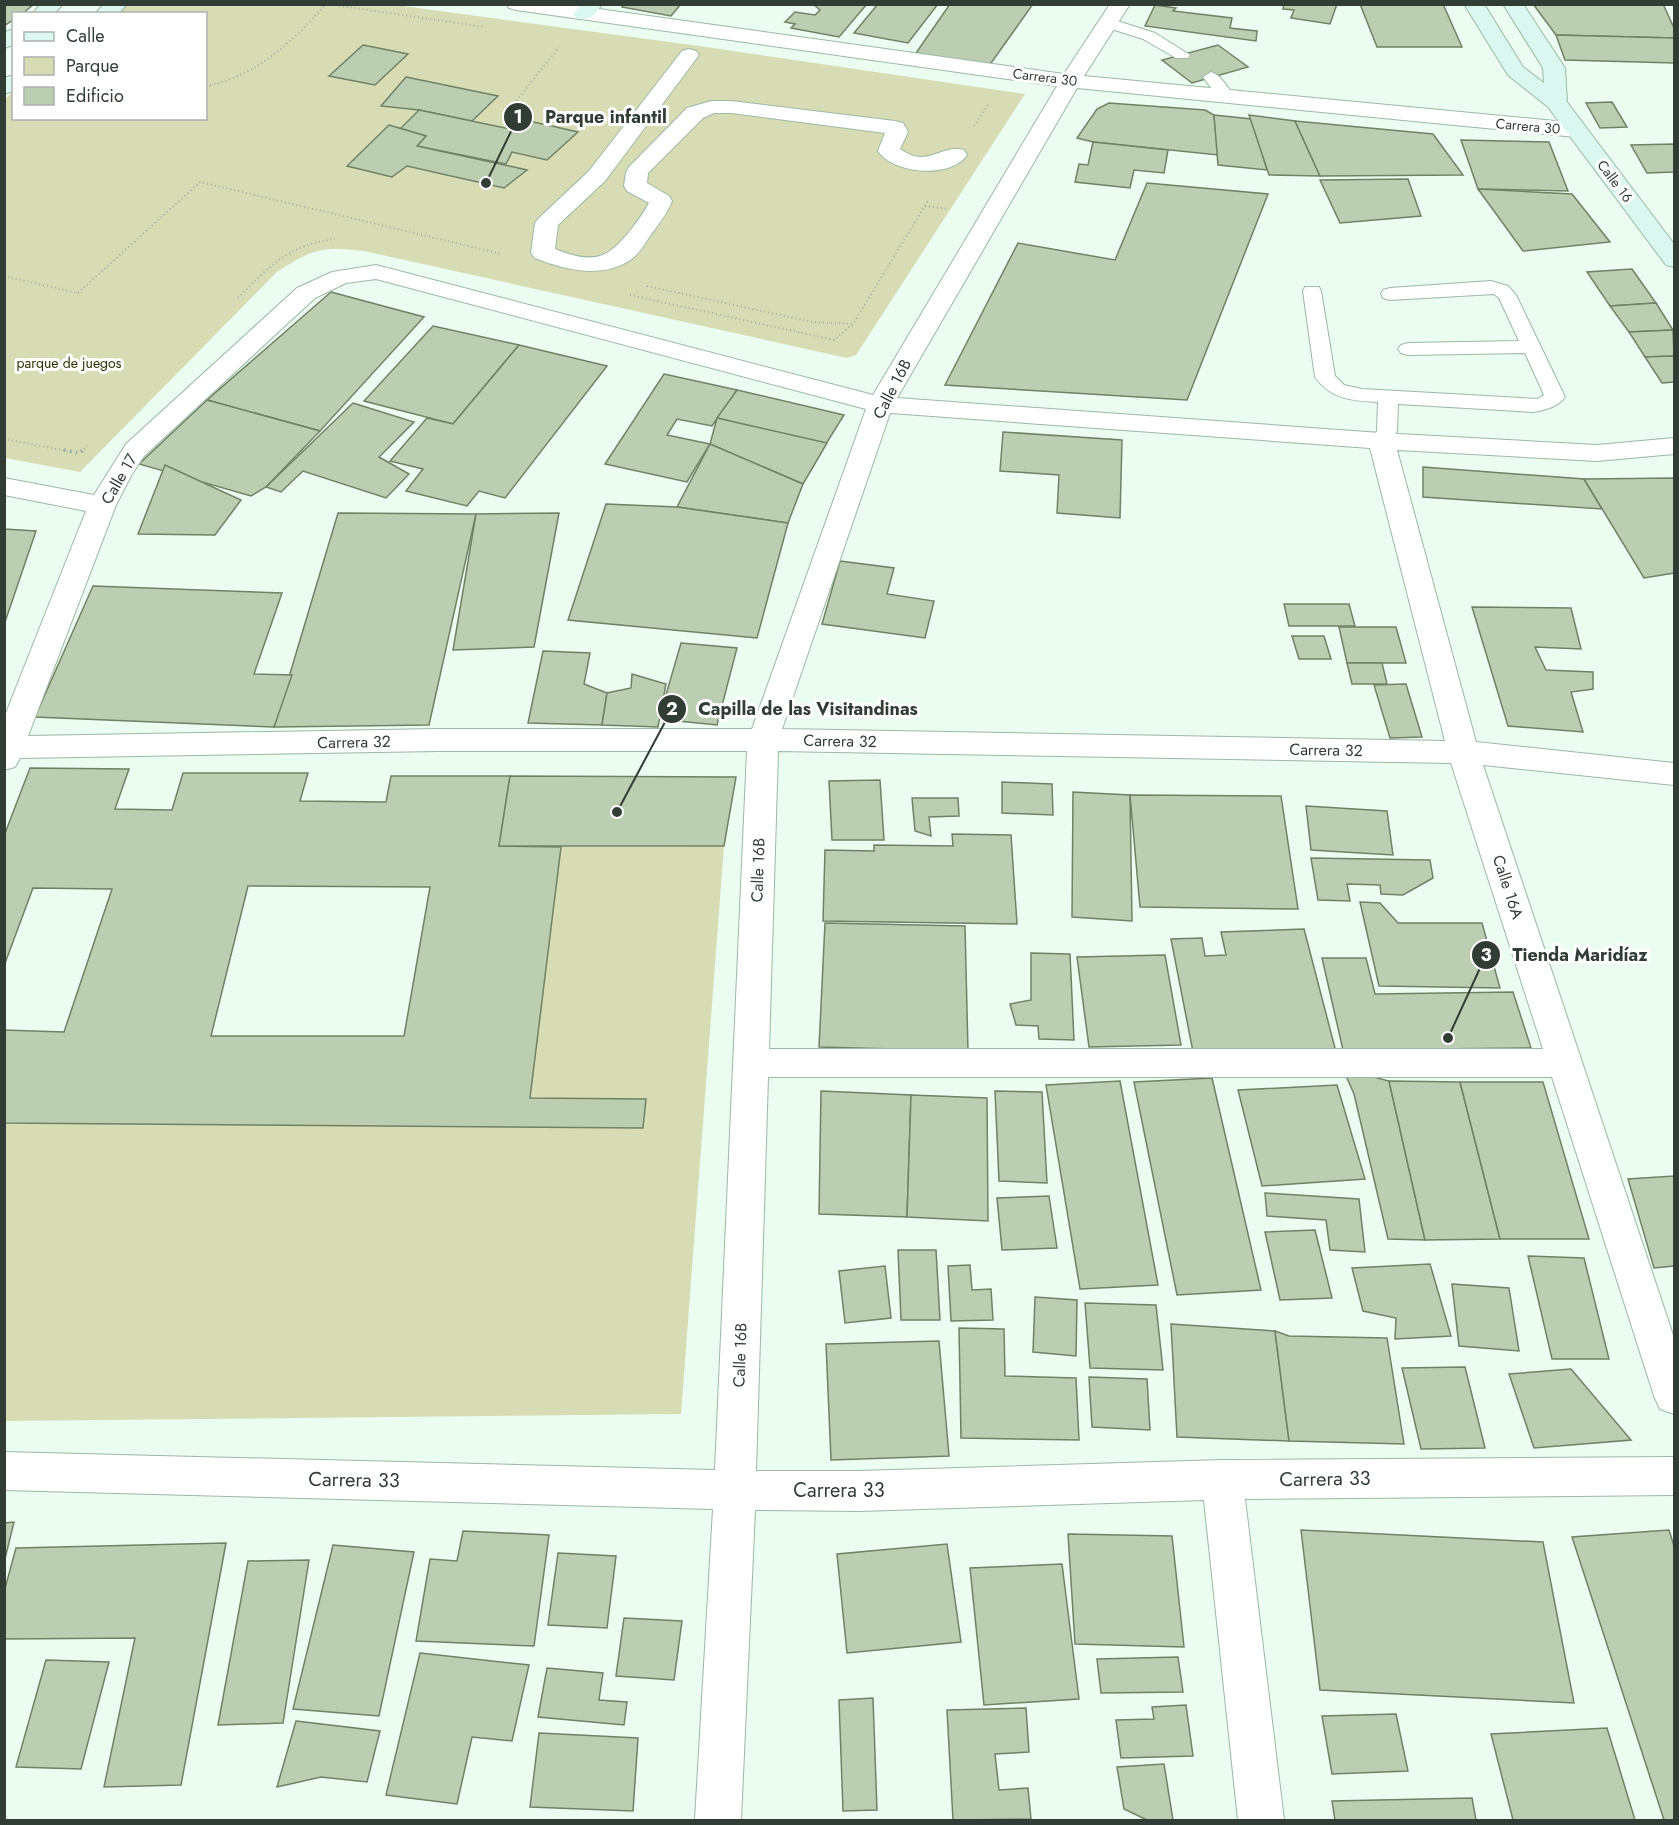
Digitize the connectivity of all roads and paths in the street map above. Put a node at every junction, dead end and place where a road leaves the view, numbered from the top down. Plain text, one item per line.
1 (326, 4) edge
2 (516, 4) edge
3 (1474, 4) edge
4 (1513, 4) edge
5 (587, 9) edge
6 (1114, 14) edge
7 (559, 47) dead end
8 (689, 55) dead end
9 (1182, 55) dead end
10 (1211, 77) dead end
11 (1070, 81) junction
12 (207, 86) edge
13 (1226, 96) junction
14 (1556, 102) junction
15 (509, 110) dead end
16 (1576, 130) junction
17 (956, 155) dead end
18 (1674, 260) edge
19 (1312, 291) dead end
20 (1390, 294) dead end
21 (853, 324) dead end
22 (834, 339) dead end
23 (1532, 347) junction
24 (1408, 349) dead end
25 (1388, 397) junction
26 (880, 405) junction
27 (1381, 441) junction
28 (1674, 446) edge
29 (4, 486) edge
30 (102, 506) junction
31 (763, 740) junction
32 (6, 751) edge
33 (1463, 752) junction
34 (1674, 774) edge
35 (751, 1064) junction
36 (1566, 1064) junction
37 (1674, 1396) edge
38 (4, 1472) edge
39 (1674, 1476) edge
40 (1222, 1480) junction
41 (735, 1490) junction
42 (718, 1821) edge
43 (1261, 1821) edge

1 - 12 path
2 - 5 street, Carrera 30
3 - 14 street, Calle 16
4 - 14 street
5 - 11 street, Carrera 30
6 - 9 lane
6 - 11 street, Calle 16B
7 - 15 path
8 - 17 street
10 - 13 lane
11 - 13 street, Carrera 30
11 - 26 street, Calle 16B
13 - 16 street, Carrera 30
14 - 16 street, Calle 16
16 - 18 street, Calle 16
19 - 25 lane
20 - 23 lane
21 - 22 path
23 - 24 lane
23 - 25 lane
25 - 27 lane
26 - 27 street, Calle 17
26 - 30 street, Calle 17
26 - 31 street, Calle 16B
27 - 28 street, Calle 17
27 - 33 street, Calle 16A
29 - 30 street
30 - 32 street, Calle 17
31 - 32 street, Carrera 32
31 - 33 street, Carrera 32
31 - 35 street, Calle 16B
33 - 34 street, Carrera 32
33 - 36 street, Calle 16A
35 - 36 street
35 - 41 street, Calle 16B
36 - 37 street, Calle 16A
38 - 41 street, Carrera 33
39 - 40 street, Carrera 33
40 - 41 street, Carrera 33
40 - 43 street
41 - 42 street, Calle 16B

